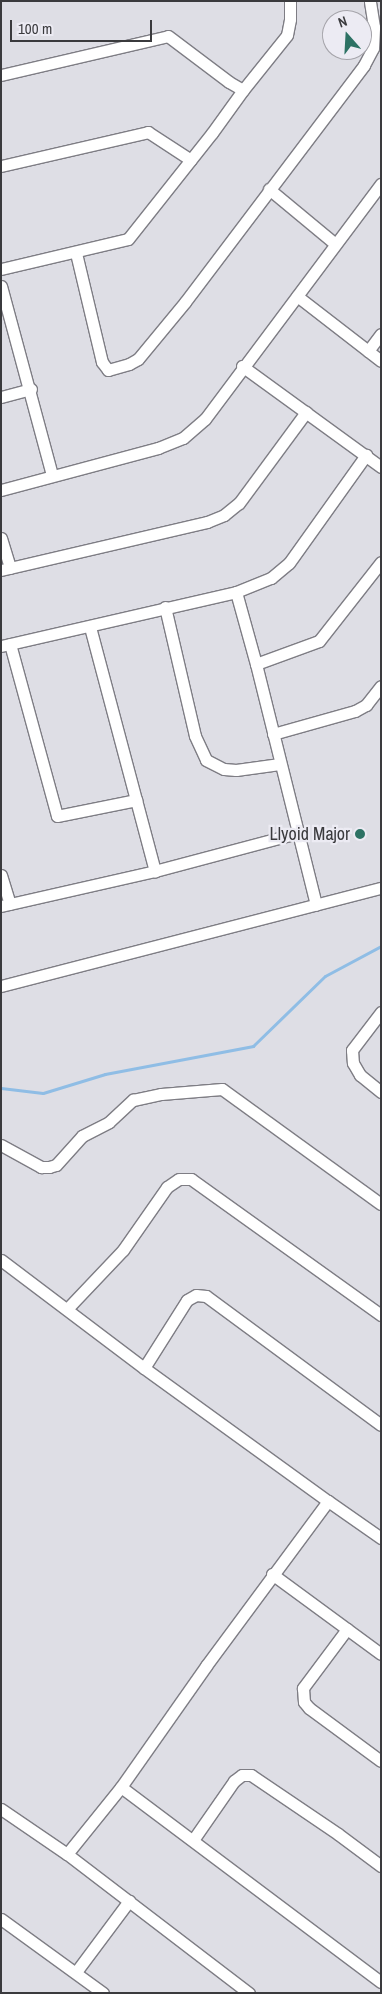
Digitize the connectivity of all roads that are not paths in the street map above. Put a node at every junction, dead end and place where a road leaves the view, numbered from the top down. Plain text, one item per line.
1 (290, 1) edge
2 (370, 1) edge
3 (1, 75) edge
4 (243, 90) junction
5 (191, 160) junction
6 (1, 166) edge
7 (381, 184) edge
8 (269, 190) junction
9 (334, 243) junction
10 (76, 253) junction
11 (1, 269) edge
12 (1, 286) edge
13 (297, 296) junction
14 (381, 334) edge
15 (368, 351) junction
16 (381, 361) edge
17 (242, 366) junction
18 (31, 389) junction
19 (1, 397) edge
20 (306, 412) junction
21 (366, 455) junction
22 (381, 466) edge
23 (52, 475) junction
24 (1, 490) edge
25 (1, 538) edge
26 (381, 562) edge
27 (6, 569) edge
28 (236, 592) junction
29 (165, 607) junction
30 (90, 627) junction
31 (6, 645) edge
32 (256, 664) junction
33 (381, 686) edge
34 (273, 734) junction
35 (280, 764) junction
36 (136, 800) junction
37 (298, 833) junction
38 (155, 871) junction
39 (1, 875) edge
40 (381, 888) edge
41 (5, 905) edge
42 (316, 905) junction
43 (1, 986) edge
44 (381, 1012) edge
45 (381, 1092) edge
46 (1, 1145) edge
47 (381, 1204) edge
48 (1, 1260) edge
49 (67, 1309) junction
50 (381, 1315) edge
51 (144, 1368) junction
52 (381, 1425) edge
53 (328, 1501) junction
54 (381, 1538) edge
55 (272, 1574) junction
56 (347, 1629) junction
57 (381, 1654) edge
58 (381, 1761) edge
59 (121, 1787) junction
60 (1, 1809) edge
61 (193, 1840) junction
62 (67, 1854) junction
63 (381, 1866) edge
64 (129, 1901) junction
65 (1, 1919) edge
66 (76, 1972) junction
67 (381, 1982) edge
68 (103, 1993) edge
69 (249, 1993) edge

1 - 4 street
2 - 8 street
3 - 4 street
4 - 5 street
5 - 6 street
5 - 10 street
7 - 9 street
8 - 9 street
8 - 10 street
9 - 13 street
10 - 11 street
12 - 18 street
13 - 15 street
13 - 17 street
14 - 15 street
15 - 16 street
17 - 20 street
17 - 23 street
18 - 19 street
18 - 23 street
20 - 21 street
20 - 27 street
21 - 22 street
21 - 28 street
23 - 24 street
25 - 27 street
26 - 32 street
28 - 29 street
28 - 32 street
29 - 30 street
29 - 35 street
30 - 31 street
30 - 36 street
31 - 36 street
32 - 34 street
33 - 34 street
34 - 35 street
35 - 37 street
36 - 38 street
37 - 38 street
37 - 42 street
38 - 41 street
39 - 41 street
40 - 42 street
42 - 43 street
44 - 45 street
46 - 47 street
48 - 49 street
49 - 50 street
49 - 51 street
51 - 52 street
51 - 53 street
53 - 54 street
53 - 55 street
55 - 56 street
55 - 59 street
56 - 57 street
56 - 58 street
59 - 61 street
59 - 62 street
60 - 62 street
61 - 63 street
61 - 67 street
62 - 64 street
64 - 66 street
64 - 69 street
65 - 66 street
66 - 68 street

